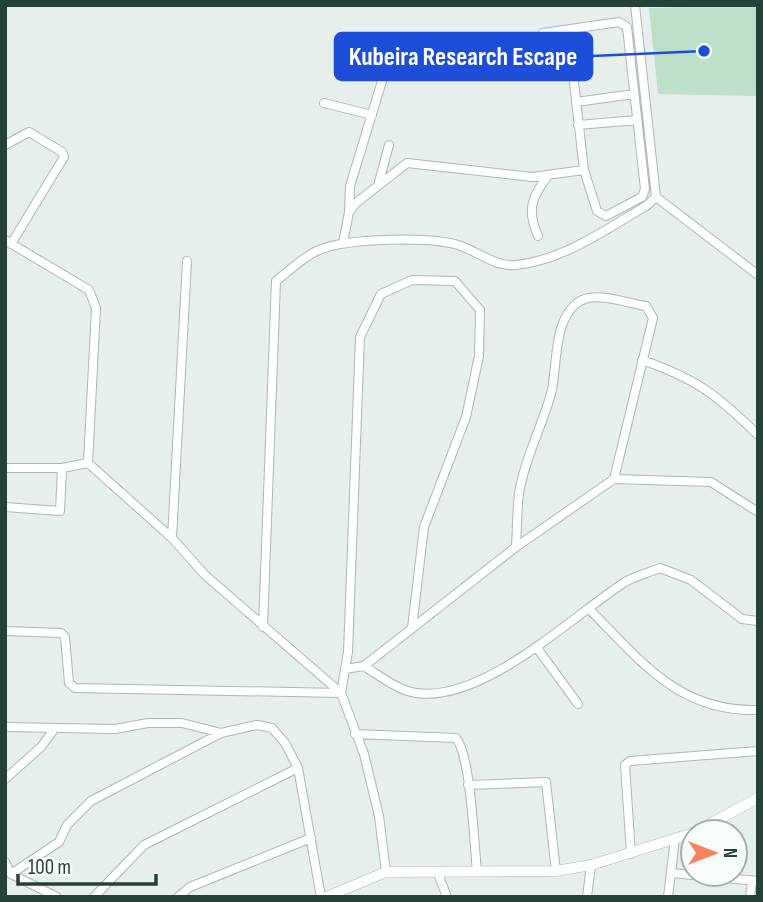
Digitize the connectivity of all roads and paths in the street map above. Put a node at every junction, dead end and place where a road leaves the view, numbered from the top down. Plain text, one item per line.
1 (635, 5) edge
2 (568, 30) junction
3 (543, 33) dead end
4 (382, 81) dead end
5 (634, 94) junction
6 (576, 102) junction
7 (324, 103) dead end
8 (372, 115) junction
9 (637, 120) junction
10 (578, 125) junction
11 (5, 145) edge
12 (388, 145) dead end
13 (584, 170) junction
14 (547, 177) junction
15 (379, 182) junction
16 (656, 197) junction
17 (349, 212) junction
18 (538, 236) dead end
19 (8, 242) edge
20 (343, 243) junction
21 (187, 261) dead end
22 (758, 275) edge
23 (642, 360) junction
24 (758, 435) edge
25 (88, 463) junction
26 (5, 468) edge
27 (62, 468) junction
28 (614, 479) junction
29 (5, 507) edge
30 (758, 512) edge
31 (172, 538) junction
32 (516, 547) junction
33 (589, 609) junction
34 (758, 621) edge
35 (263, 627) junction
36 (412, 628) junction
37 (5, 631) edge
38 (537, 648) junction
39 (364, 666) junction
40 (345, 669) junction
41 (341, 693) junction
42 (578, 704) dead end
43 (758, 710) edge
44 (5, 727) edge
45 (55, 728) junction
46 (221, 733) junction
47 (355, 734) junction
48 (758, 751) edge
49 (298, 768) junction
50 (5, 779) edge
51 (468, 785) junction
52 (758, 798) edge
53 (720, 818) edge
54 (311, 838) junction
55 (679, 838) edge
56 (675, 839) junction
57 (631, 854) junction
58 (5, 862) edge
59 (591, 865) junction
60 (437, 870) junction
61 (477, 871) junction
62 (556, 871) junction
63 (386, 872) junction
64 (671, 873) junction
65 (11, 874) junction
66 (755, 881) edge
67 (57, 897) edge
68 (94, 897) edge
69 (178, 897) edge
70 (324, 897) edge
71 (447, 897) edge
72 (587, 897) edge
73 (668, 897) edge
74 (750, 897) edge

1 - 16 street
2 - 3 street
2 - 5 street
2 - 6 street
4 - 8 street
5 - 6 street
5 - 9 street
6 - 10 street
7 - 8 street
8 - 17 street
9 - 10 street
9 - 13 street
10 - 13 street
11 - 19 street
12 - 15 street
13 - 14 street
14 - 15 street
14 - 18 street
15 - 17 street
16 - 20 street
16 - 22 street
17 - 20 street
19 - 25 street
20 - 35 street
21 - 31 street
23 - 24 street
23 - 28 street
23 - 32 street
25 - 27 street
25 - 31 street
26 - 27 street
27 - 29 street
28 - 30 street
28 - 32 street
31 - 35 street
32 - 36 street
33 - 34 street
33 - 38 street
33 - 43 street
35 - 41 street
36 - 39 street
36 - 40 street
37 - 41 street
38 - 39 street
38 - 42 street
39 - 40 street
40 - 41 street
41 - 47 street
44 - 45 street
45 - 46 street
45 - 50 street
46 - 49 street
46 - 65 street
47 - 51 street
47 - 63 street
48 - 57 street
49 - 54 street
49 - 68 street
51 - 61 street
51 - 62 street
52 - 53 street
54 - 69 street
54 - 70 street
55 - 56 street
56 - 57 street
56 - 64 street
57 - 59 street
58 - 65 street
59 - 62 street
59 - 72 street
60 - 61 street
60 - 63 street
60 - 71 street
61 - 62 street
63 - 70 street
64 - 66 street
64 - 73 street
65 - 67 street
66 - 74 street

